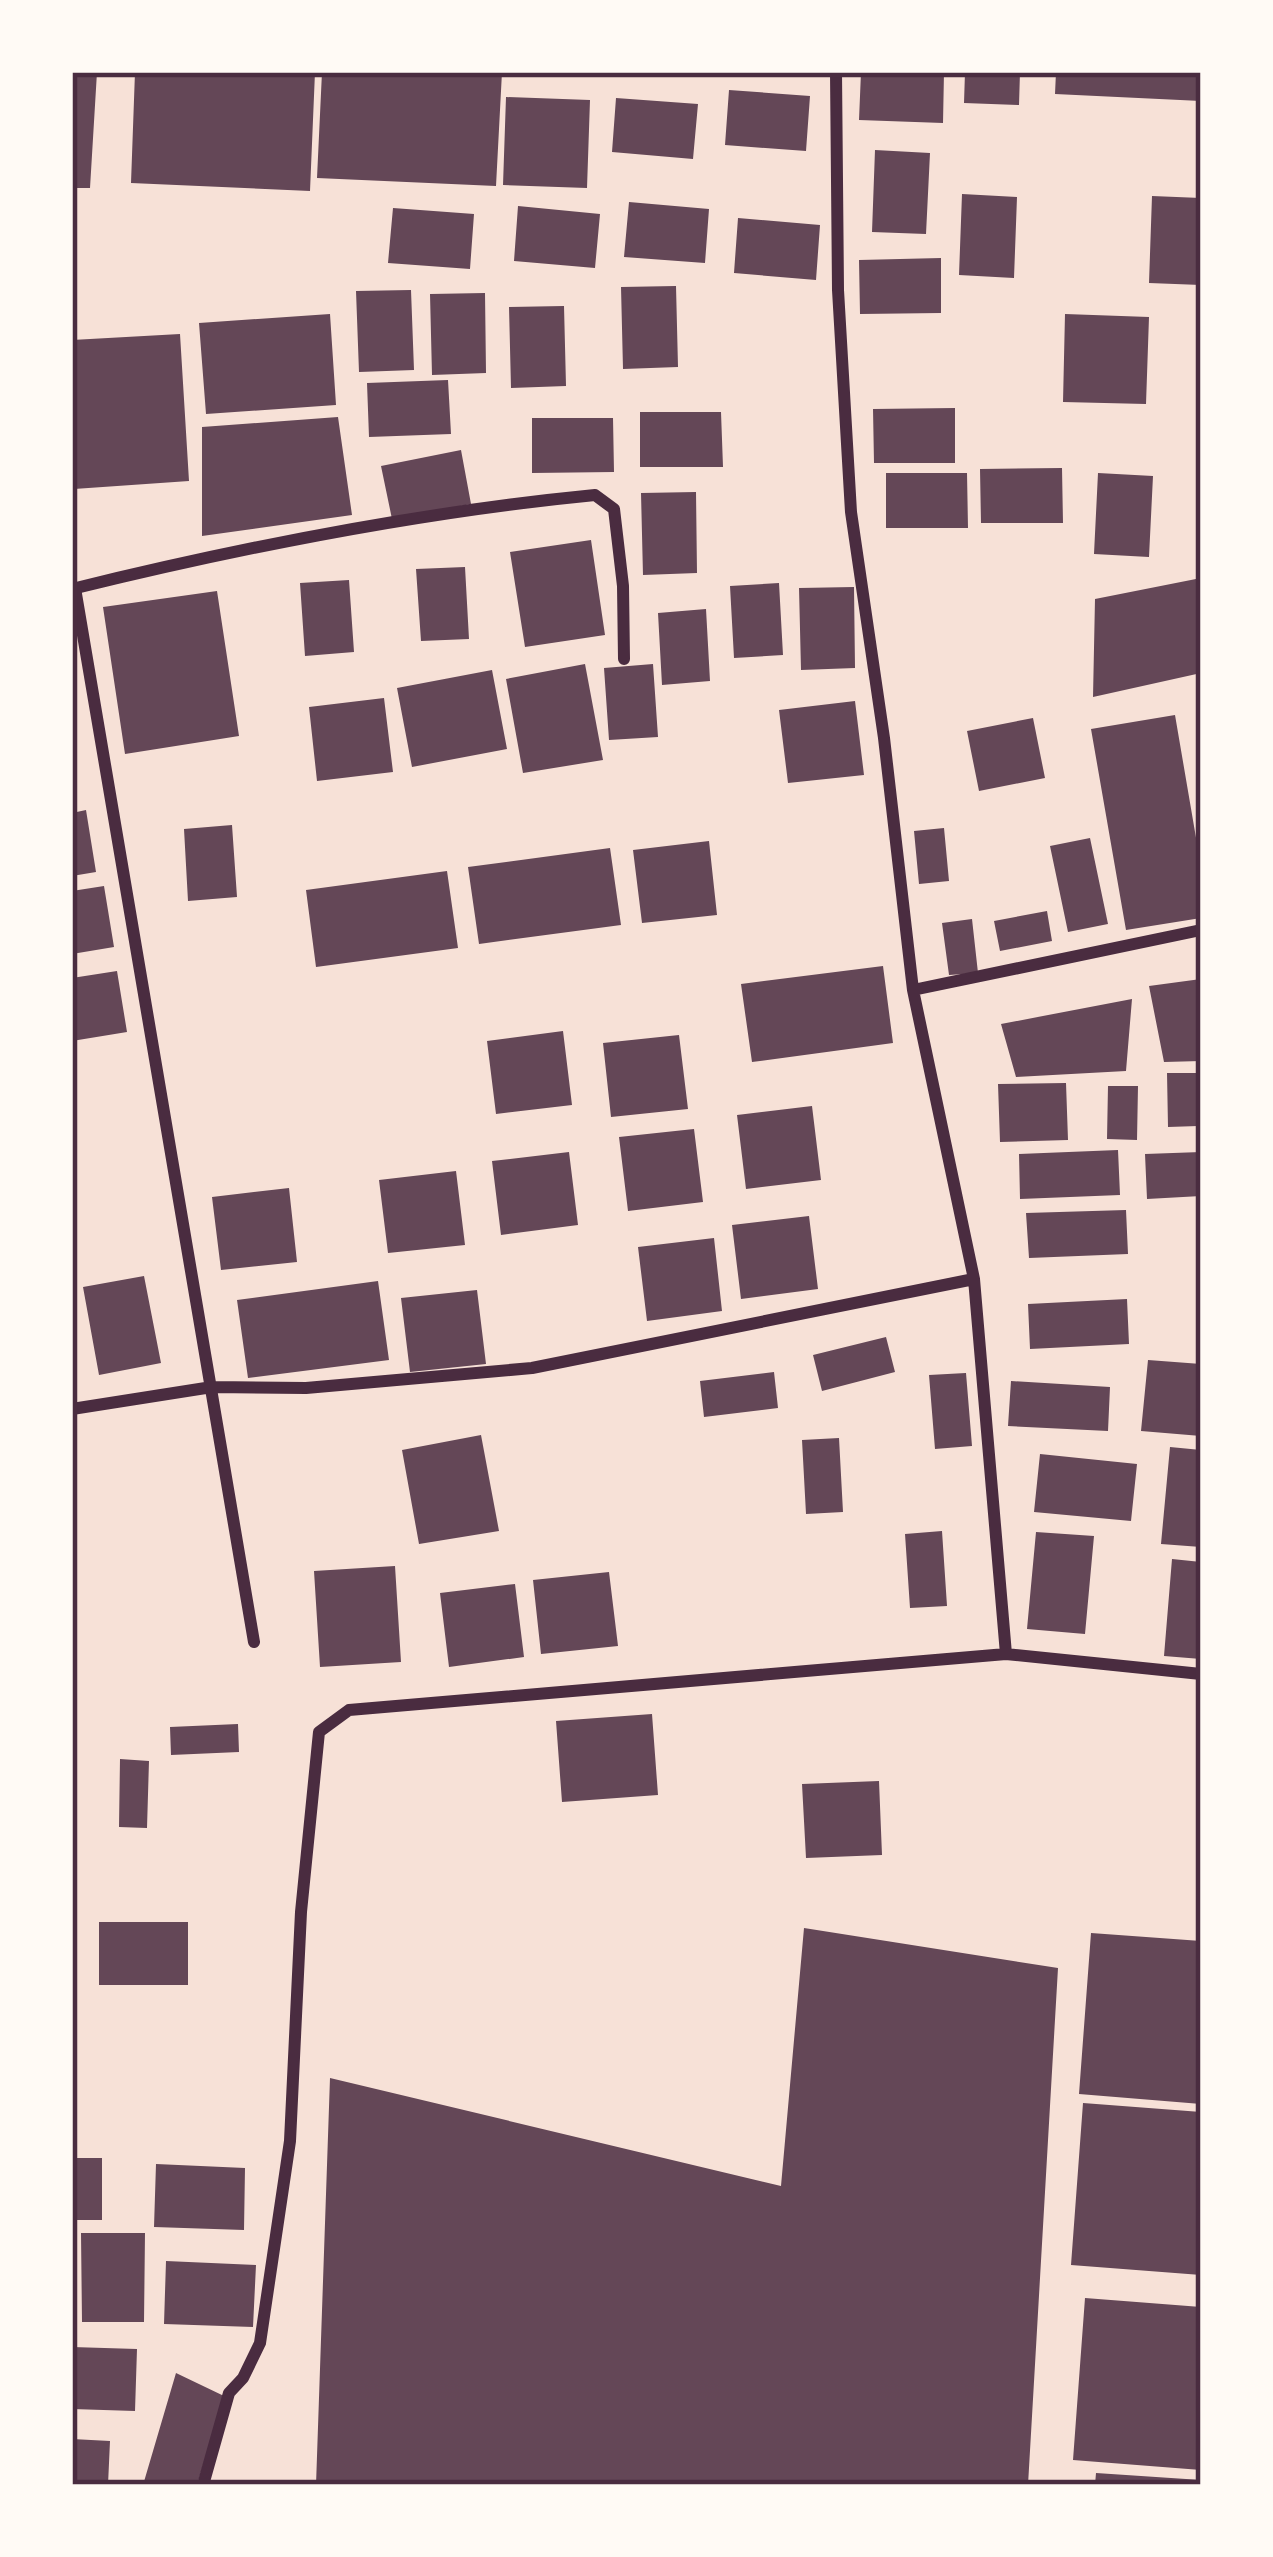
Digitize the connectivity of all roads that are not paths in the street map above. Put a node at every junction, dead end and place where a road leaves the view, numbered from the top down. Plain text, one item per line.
1 (836, 72) edge
2 (73, 589) edge
3 (624, 659) dead end
4 (1201, 931) edge
5 (913, 990) junction
6 (974, 1279) junction
7 (212, 1387) junction
8 (72, 1408) edge
9 (254, 1642) dead end
10 (1006, 1654) junction
11 (1201, 1674) edge
12 (203, 2485) edge

1 - 5 street
2 - 3 street
2 - 7 street
4 - 5 street
5 - 6 street
6 - 7 street
6 - 10 street
7 - 8 street
7 - 9 street
10 - 11 street
10 - 12 street

